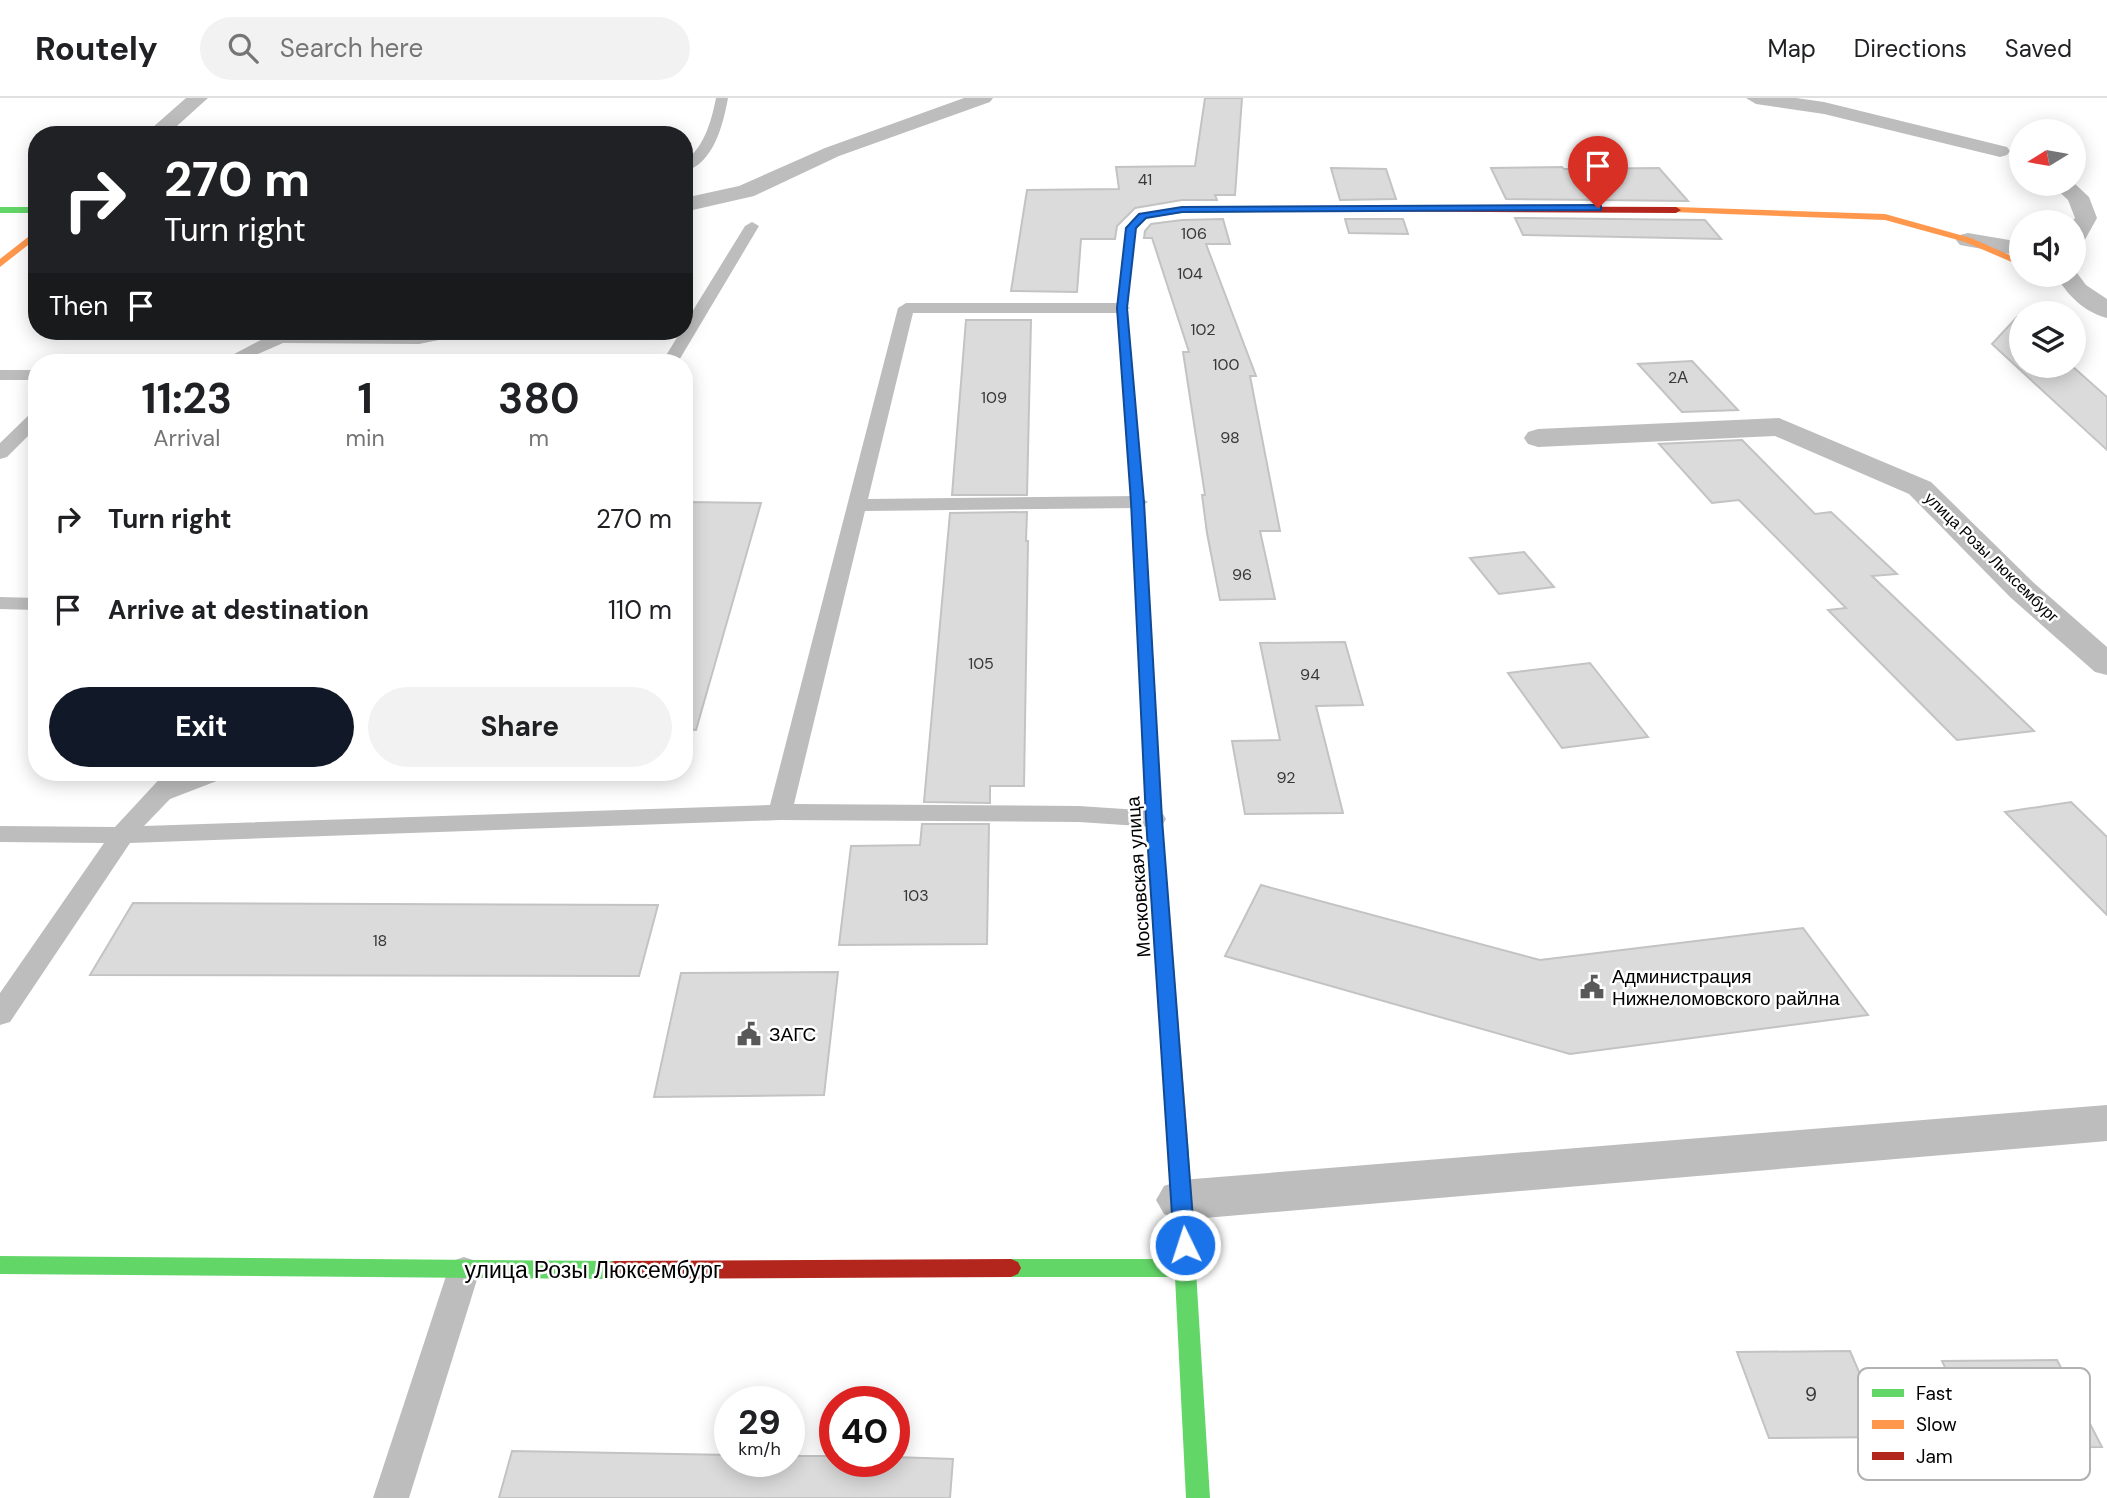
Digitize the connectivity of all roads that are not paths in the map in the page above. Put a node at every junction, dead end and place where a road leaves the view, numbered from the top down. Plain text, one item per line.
1 (198, 98) edge
2 (722, 98) edge
3 (1756, 98) edge
4 (1824, 98) edge
5 (969, 100) edge
6 (165, 126) edge
7 (2000, 151) junction
8 (2009, 155) edge
9 (693, 163) edge
10 (693, 203) edge
11 (0, 210) edge
12 (28, 210) edge
13 (752, 226) dead end
14 (1968, 240) junction
15 (28, 241) edge
16 (2009, 247) edge
17 (2009, 258) edge
18 (0, 264) edge
19 (2078, 287) edge
20 (1122, 308) junction
21 (2107, 310) edge
22 (693, 324) edge
23 (273, 340) edge
24 (244, 354) edge
25 (28, 374) edge
26 (0, 375) edge
27 (28, 426) edge
28 (1538, 438) dead end
29 (0, 453) edge
30 (1138, 502) junction
31 (856, 505) junction
32 (0, 603) edge
33 (28, 604) edge
34 (2107, 665) edge
35 (171, 781) edge
36 (194, 781) edge
37 (162, 793) junction
38 (780, 811) junction
39 (1154, 819) junction
40 (0, 834) edge
41 (122, 835) junction
42 (0, 1015) edge
43 (2107, 1124) edge
44 (1181, 1200) junction
45 (0, 1265) edge
46 (1187, 1268) junction
47 (464, 1270) junction
48 (391, 1498) edge
49 (1198, 1498) edge

1 - 6 street
2 - 9 lane
3 - 7 street
4 - 7 street
5 - 10 street
7 - 8 street
11 - 12 street
13 - 22 lane
14 - 16 street
14 - 17 street
14 - 20 street, Московская улица
15 - 18 street
19 - 21 street
20 - 30 street, Московская улица
20 - 31 lane
23 - 24 lane
25 - 26 lane
27 - 29 lane
28 - 34 street, улица Розы Люксембург
30 - 31 lane
30 - 39 street, Московская улица
31 - 38 lane
32 - 33 lane
35 - 37 lane
36 - 37 lane
37 - 41 lane
38 - 39 lane
38 - 41 lane
39 - 44 street, Московская улица
40 - 41 lane
41 - 42 lane
43 - 44 street
44 - 46 street, Московская улица
45 - 47 street, улица Розы Люксембург
46 - 47 street, улица Розы Люксембург
46 - 49 street, Московская улица
47 - 48 lane

